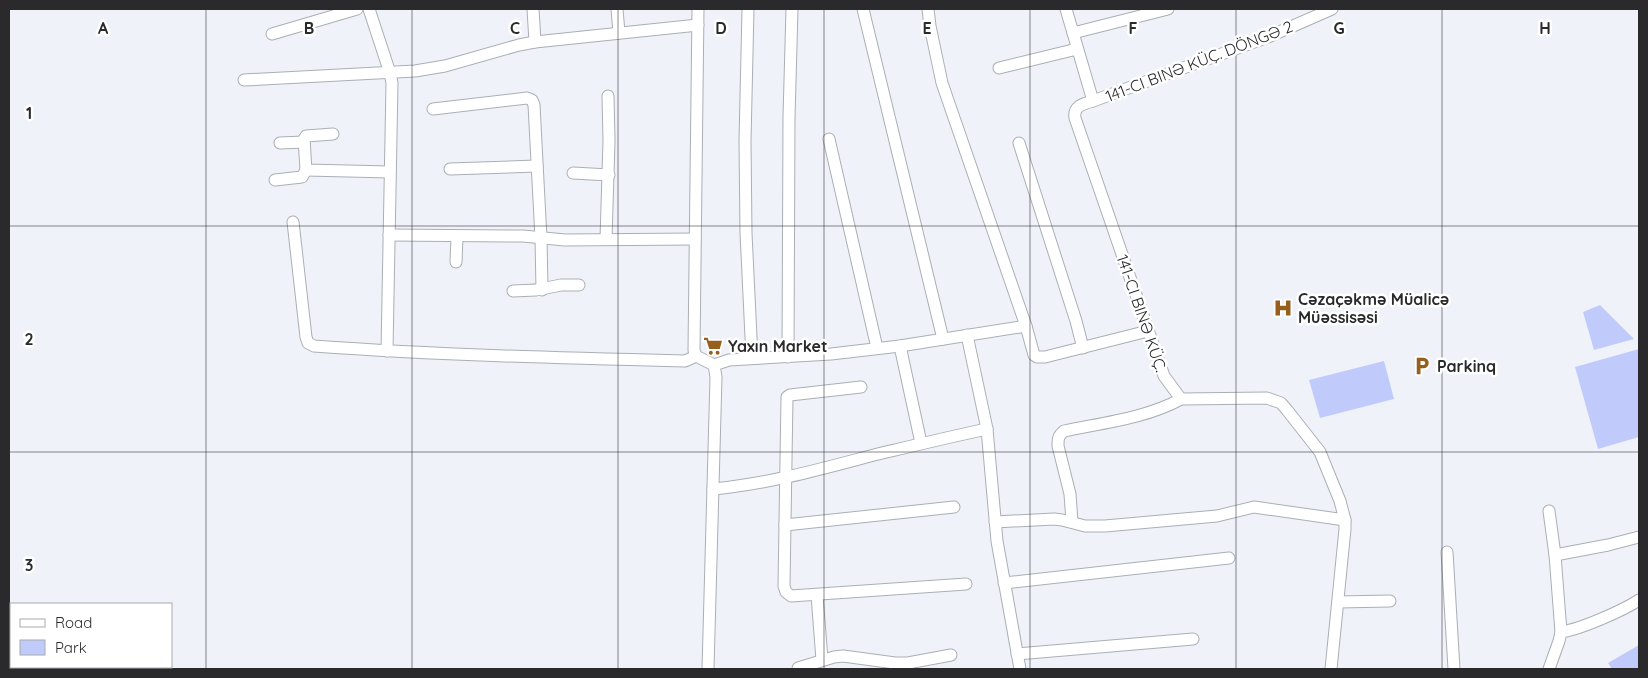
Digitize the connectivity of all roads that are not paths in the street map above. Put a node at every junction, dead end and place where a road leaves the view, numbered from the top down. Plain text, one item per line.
1 (357, 9) edge
2 (370, 9) edge
3 (533, 9) edge
4 (617, 9) edge
5 (698, 9) edge
6 (748, 9) edge
7 (792, 9) edge
8 (864, 9) edge
9 (928, 9) edge
10 (1066, 9) edge
11 (1168, 9) edge
12 (1332, 9) edge
13 (698, 25) junction
14 (619, 33) junction
15 (1072, 33) junction
16 (272, 34) dead end
17 (535, 42) junction
18 (1077, 48) junction
19 (998, 68) dead end
20 (390, 73) junction
21 (244, 80) dead end
22 (608, 96) dead end
23 (1093, 101) junction
24 (433, 109) dead end
25 (333, 134) dead end
26 (829, 139) dead end
27 (304, 142) junction
28 (280, 143) dead end
29 (1019, 143) dead end
30 (537, 166) junction
31 (450, 169) dead end
32 (306, 170) junction
33 (390, 172) junction
34 (572, 173) dead end
35 (608, 175) junction
36 (275, 180) dead end
37 (293, 222) dead end
38 (390, 235) junction
39 (457, 237) junction
40 (541, 238) junction
41 (606, 239) junction
42 (695, 239) junction
43 (456, 262) dead end
44 (579, 284) dead end
45 (542, 290) junction
46 (512, 291) dead end
47 (1026, 326) junction
48 (1148, 331) junction
49 (967, 335) junction
50 (943, 339) junction
51 (900, 346) junction
52 (877, 348) junction
53 (1083, 348) junction
54 (387, 351) junction
55 (696, 356) junction
56 (788, 357) junction
57 (752, 358) junction
58 (714, 365) junction
59 (861, 387) dead end
60 (1181, 399) junction
61 (987, 429) junction
62 (921, 443) junction
63 (786, 478) junction
64 (713, 489) junction
65 (954, 507) dead end
66 (1549, 511) dead end
67 (1345, 520) junction
68 (995, 522) junction
69 (1072, 522) junction
70 (785, 525) junction
71 (1639, 537) edge
72 (1447, 552) dead end
73 (1555, 555) junction
74 (1229, 558) dead end
75 (1004, 583) junction
76 (966, 584) dead end
77 (817, 595) junction
78 (1639, 600) edge
79 (1390, 601) dead end
80 (1338, 602) junction
81 (1561, 632) junction
82 (1194, 639) dead end
83 (1017, 654) junction
84 (951, 655) dead end
85 (822, 660) junction
86 (798, 668) dead end
87 (708, 669) edge
88 (1020, 669) edge
89 (1331, 669) edge
90 (1454, 669) edge
91 (1549, 669) edge

1 - 16 street
2 - 20 street
3 - 17 street
4 - 14 street
5 - 13 street
6 - 57 street
7 - 56 street
8 - 50 street
9 - 47 street
10 - 15 street
11 - 15 street
12 - 23 street, 141-CI BINƏ KÜÇ. DÖNGƏ 2
13 - 14 street
13 - 42 street
14 - 17 street
15 - 18 street
17 - 20 street
18 - 19 street
18 - 23 street
20 - 21 street
20 - 33 street
22 - 35 street
23 - 48 street, 141-CI BINƏ KÜÇ.
24 - 30 street
25 - 27 street
26 - 52 street
27 - 28 street
27 - 32 street
29 - 53 street
30 - 31 street
30 - 40 street
32 - 33 street
32 - 36 street
33 - 38 street
34 - 35 street
35 - 41 street
37 - 54 street
38 - 39 street
38 - 54 street
39 - 40 street
39 - 43 street
40 - 41 street
40 - 45 street
41 - 42 street
42 - 55 street
44 - 45 street
45 - 46 street
47 - 49 street
47 - 53 street
48 - 53 street
48 - 60 street, 141-CI BINƏ KÜÇ.
49 - 50 street
49 - 61 street
50 - 51 street
51 - 52 street
51 - 62 street
52 - 56 street
54 - 55 street
55 - 58 street
56 - 57 street
57 - 58 street
58 - 64 street
59 - 63 street
60 - 67 street
60 - 69 street
61 - 62 street
61 - 68 street
62 - 63 street
63 - 64 street
63 - 70 street
64 - 87 street
65 - 70 street
66 - 73 street
67 - 69 street
67 - 80 street
68 - 69 street
68 - 75 street
70 - 77 street
71 - 73 street
72 - 90 street
73 - 81 street
74 - 75 street
75 - 83 street
76 - 77 street
77 - 85 street
78 - 81 street
79 - 80 street
80 - 89 street
81 - 91 street
82 - 83 street
83 - 88 street
84 - 85 street
85 - 86 street

